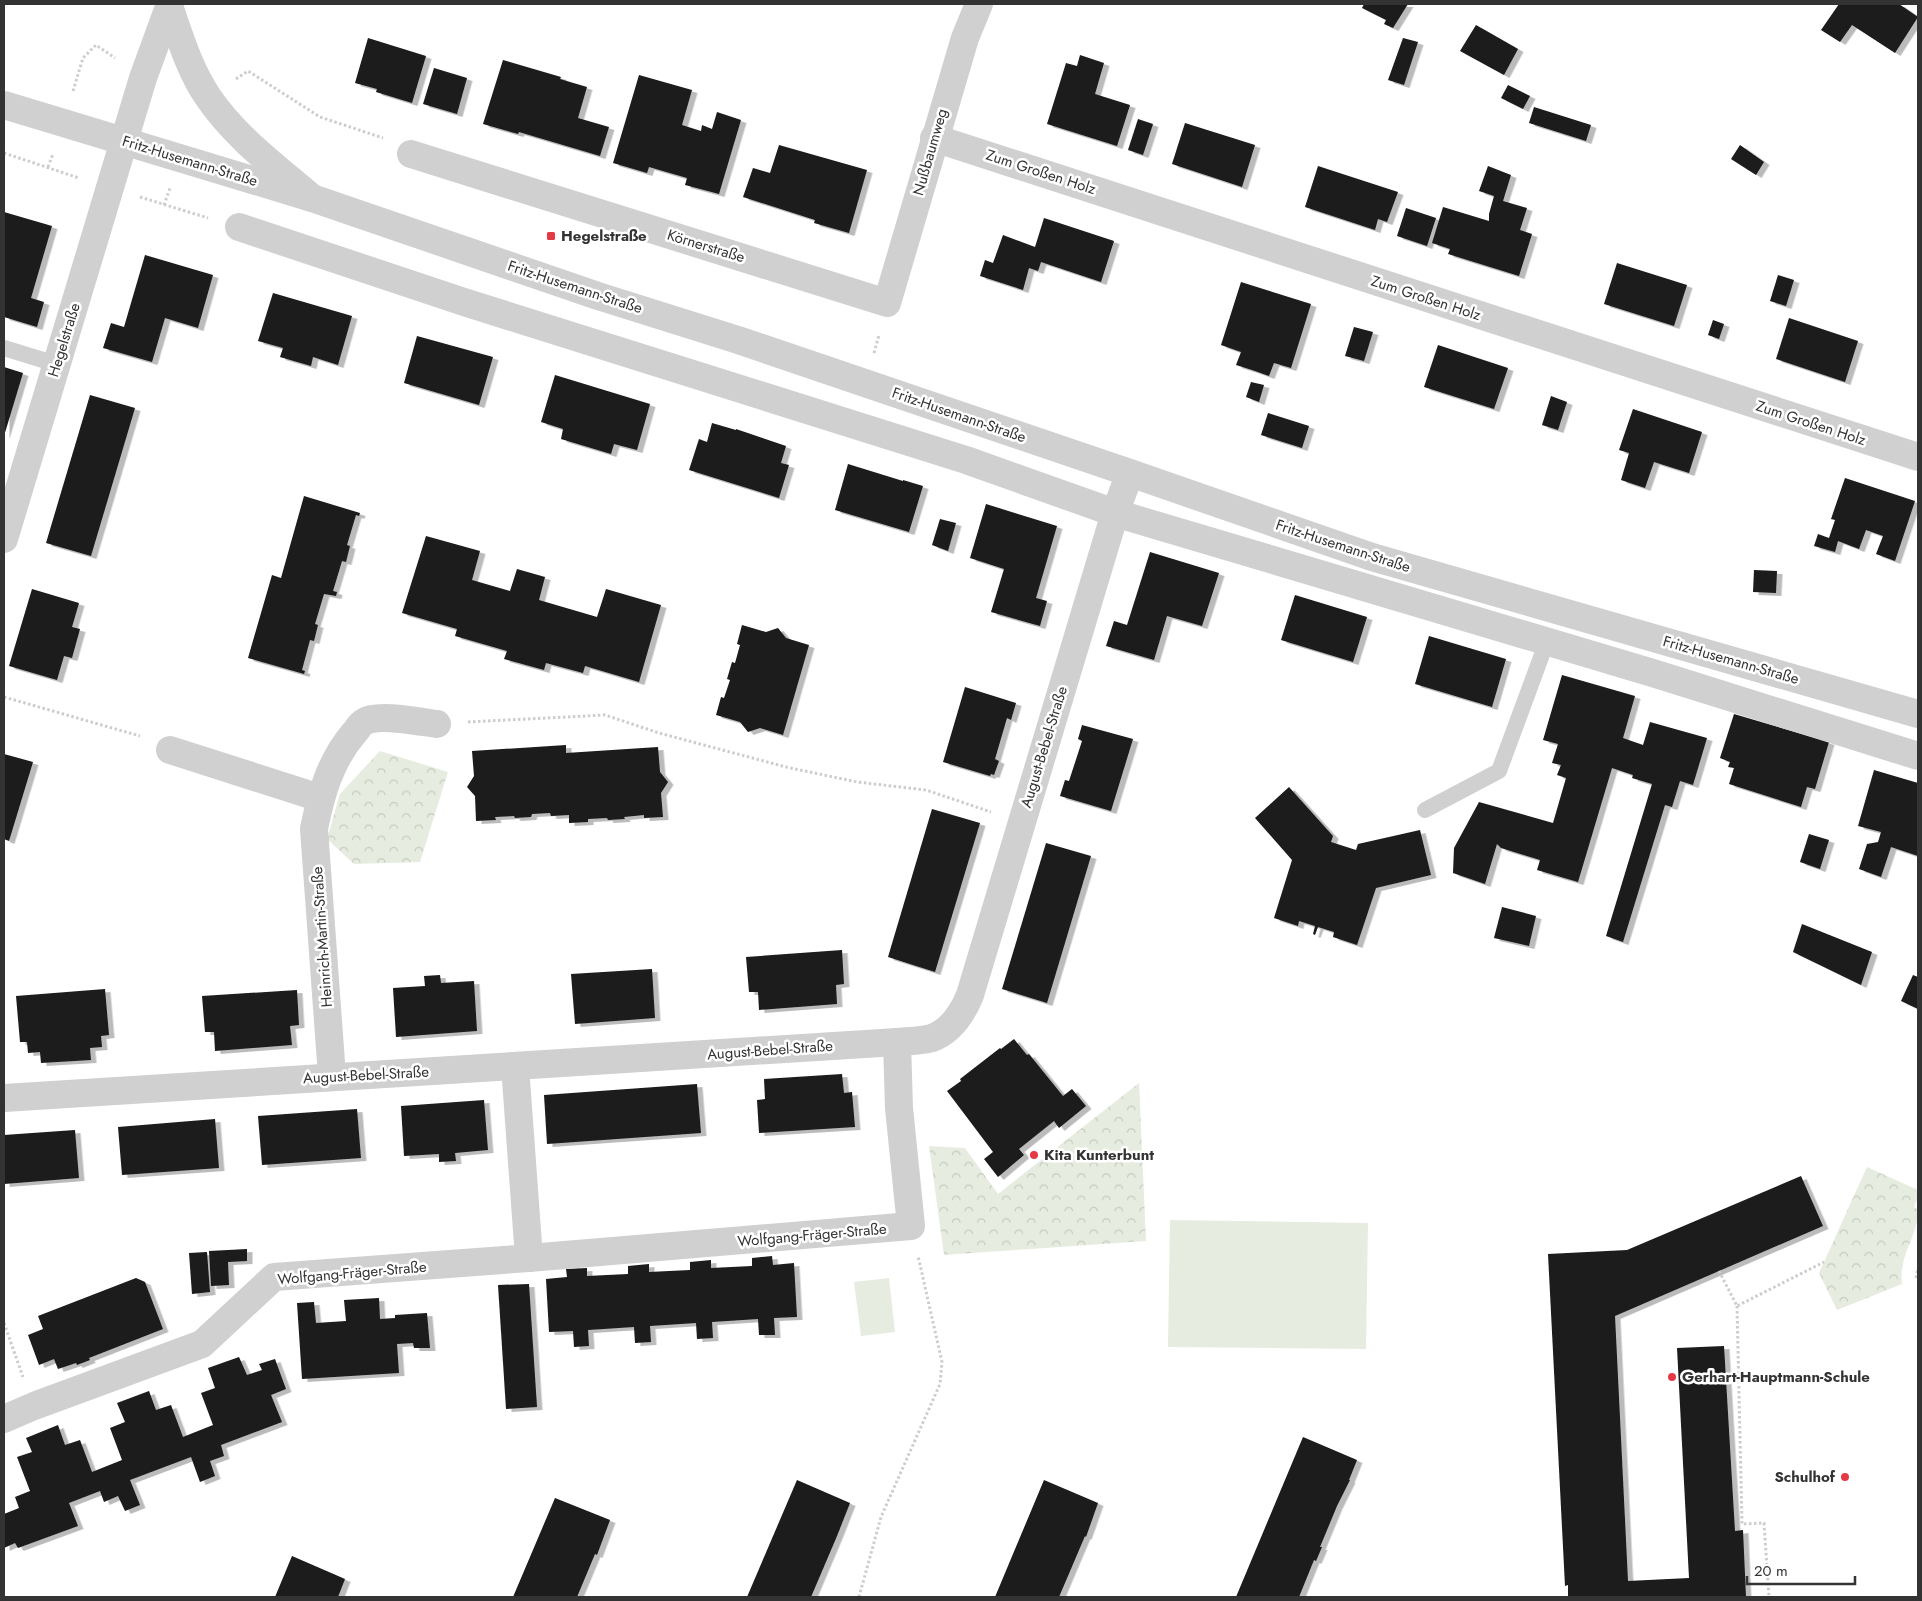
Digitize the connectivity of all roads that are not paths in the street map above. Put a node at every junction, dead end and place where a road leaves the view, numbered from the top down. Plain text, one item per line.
1 (979, 4) edge
2 (170, 5) edge
3 (4, 105) edge
4 (934, 138) junction
5 (124, 141) junction
6 (411, 154) road end
7 (312, 198) junction
8 (239, 227) road end
9 (887, 302) joint
10 (4, 348) edge
11 (56, 364) junction
12 (1918, 458) edge
13 (1130, 473) junction
14 (1115, 513) junction
15 (4, 539) edge
16 (1547, 641) junction
17 (1918, 714) edge
18 (437, 724) road end
19 (170, 750) road end
20 (1918, 756) edge
21 (320, 798) junction
22 (1425, 810) dead end
23 (897, 1042) junction
24 (515, 1066) junction
25 (332, 1076) junction
26 (4, 1098) edge
27 (529, 1258) junction
28 (4, 1419) edge

1 - 4 street, Nußbaumweg
2 - 5 street, Hegelstraße
2 - 7 street
3 - 5 street, Fritz-Husemann-Straße
4 - 9 street, Nußbaumweg
4 - 12 street, Zum Großen Holz
5 - 7 street, Fritz-Husemann-Straße
5 - 11 street, Hegelstraße
6 - 9 street, Körnerstraße
7 - 13 street, Fritz-Husemann-Straße
8 - 14 street
10 - 11 lane
11 - 15 street, Hegelstraße
13 - 14 street, August-Bebel-Straße
13 - 17 street, Fritz-Husemann-Straße
14 - 16 street
14 - 23 street, August-Bebel-Straße
16 - 20 street
16 - 22 lane
18 - 21 street, Heinrich-Martin-Straße
19 - 21 street
21 - 25 street, Heinrich-Martin-Straße
23 - 24 street, August-Bebel-Straße
23 - 27 street, Wolfgang-Fräger-Straße
24 - 25 street, August-Bebel-Straße
24 - 27 street
25 - 26 street, August-Bebel-Straße
27 - 28 street, Wolfgang-Fräger-Straße

